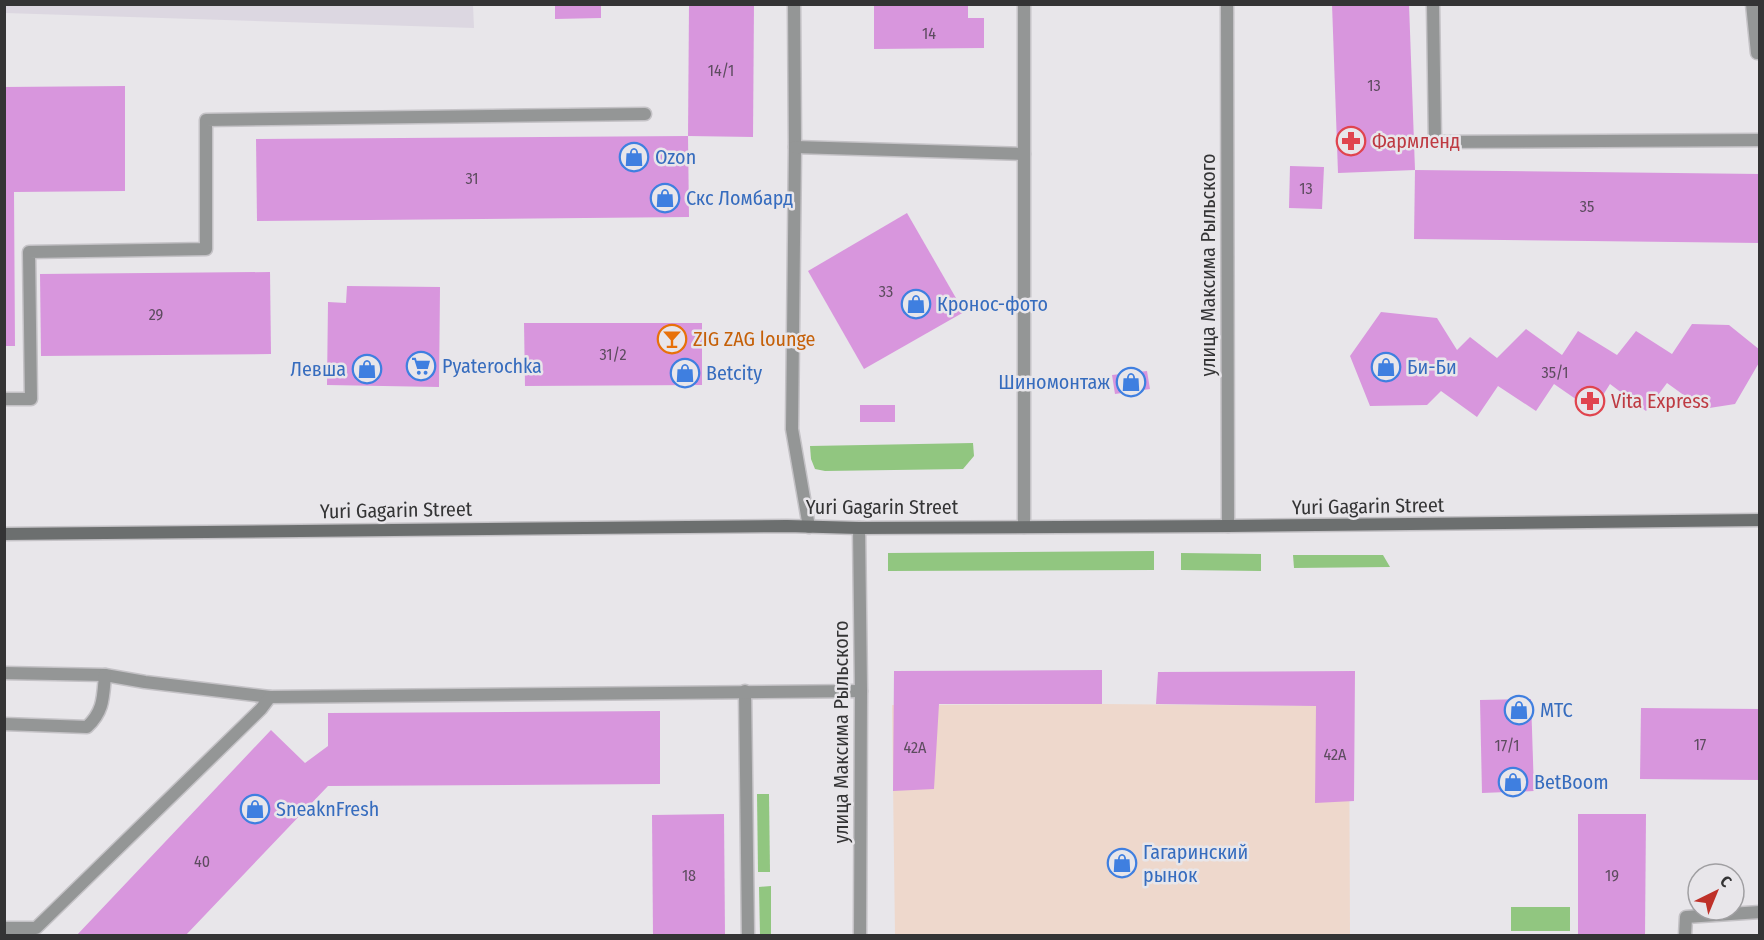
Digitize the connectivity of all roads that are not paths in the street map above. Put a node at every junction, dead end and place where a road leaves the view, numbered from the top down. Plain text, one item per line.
1 (794, 4) edge
2 (1024, 4) edge
3 (1227, 4) edge
4 (1433, 4) edge
5 (1752, 4) edge
6 (1760, 53) edge
7 (645, 114) dead end
8 (1760, 140) edge
9 (795, 147) junction
10 (1024, 154) junction
11 (4, 399) edge
12 (1760, 520) edge
13 (1228, 526) junction
14 (809, 527) junction
15 (1024, 527) junction
16 (859, 528) junction
17 (4, 534) edge
18 (4, 673) edge
19 (105, 675) junction
20 (746, 691) junction
21 (861, 691) junction
22 (270, 697) junction
23 (4, 724) edge
24 (1760, 912) edge
25 (4, 928) edge
26 (748, 936) edge
27 (860, 936) edge
28 (1685, 936) edge

1 - 9 street
2 - 10 street
3 - 13 street, улица Максима Рыльского
4 - 8 street
5 - 6 street
7 - 11 street
9 - 10 street
9 - 14 street
10 - 15 street
12 - 13 main road, Yuri Gagarin Street
13 - 15 main road, Yuri Gagarin Street
14 - 16 main road, Yuri Gagarin Street
14 - 17 main road, Yuri Gagarin Street
15 - 16 main road, Yuri Gagarin Street
16 - 21 street, улица Максима Рыльского
18 - 19 street
19 - 22 street
19 - 23 street
20 - 21 street
20 - 22 street
20 - 26 street
21 - 27 street, улица Максима Рыльского
22 - 25 street
24 - 28 street

